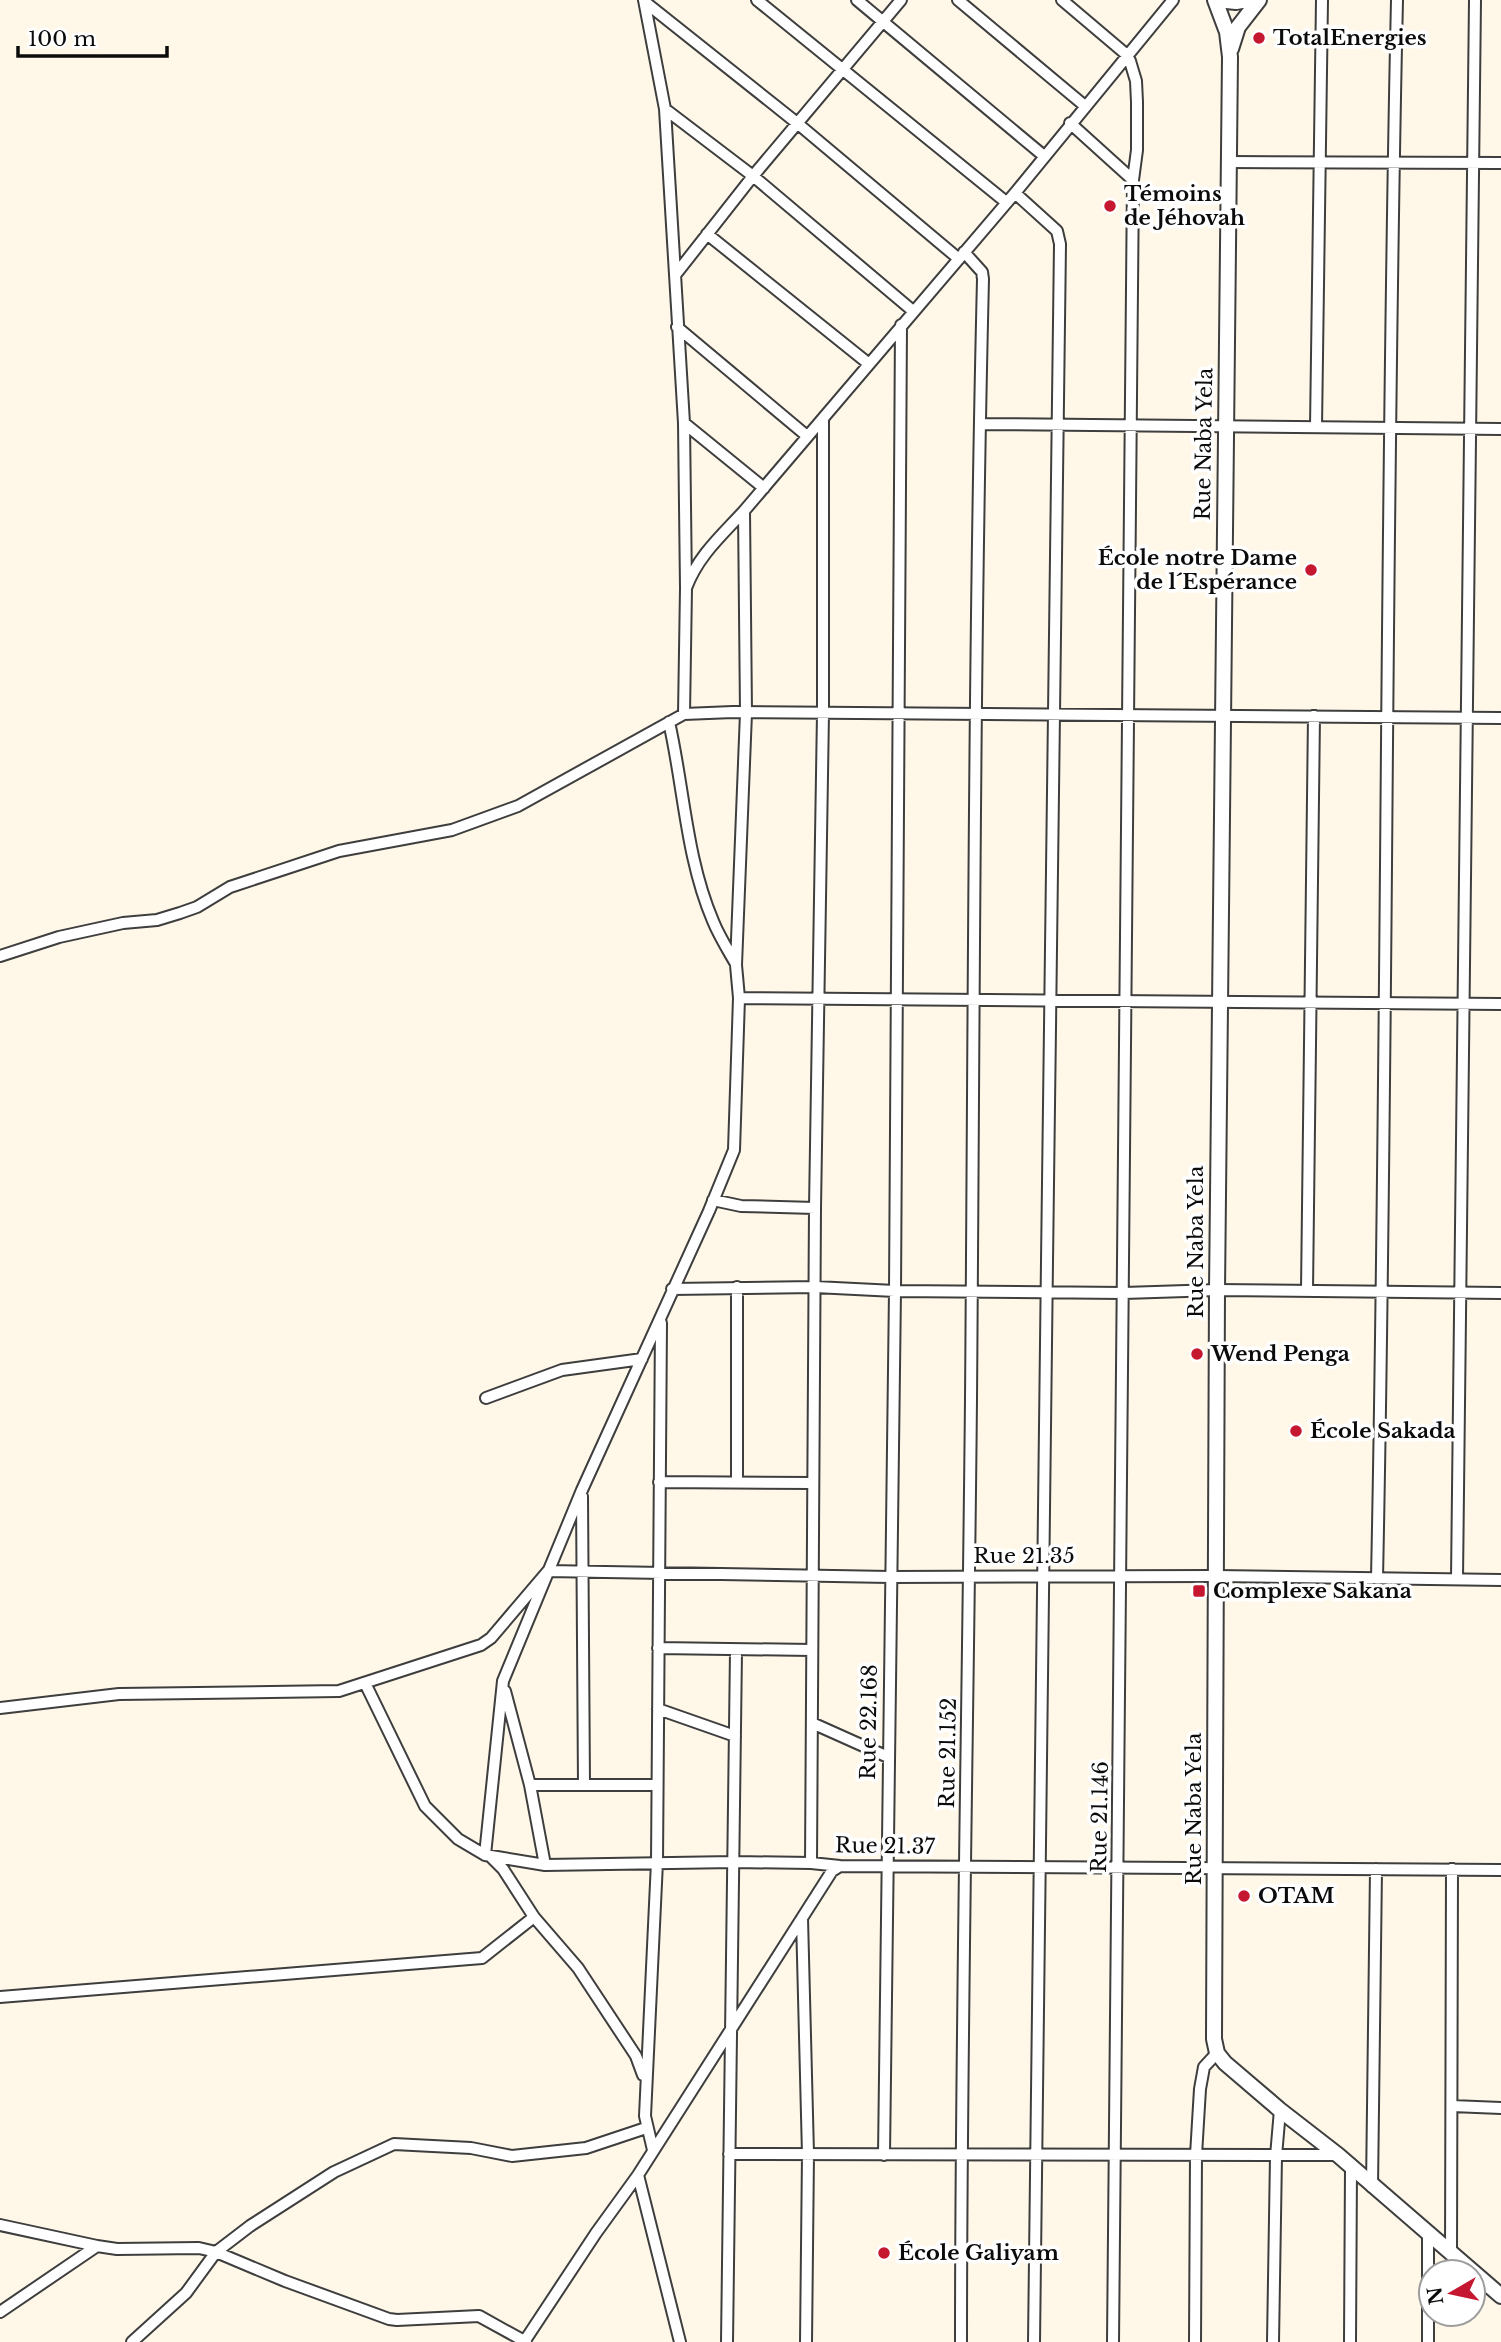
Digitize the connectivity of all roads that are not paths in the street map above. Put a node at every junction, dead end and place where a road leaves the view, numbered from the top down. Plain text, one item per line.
1 (757, 0) edge
2 (857, 0) edge
3 (901, 0) edge
4 (958, 0) edge
5 (1062, 0) edge
6 (1173, 0) edge
7 (1216, 0) edge
8 (1247, 0) edge
9 (1259, 0) edge
10 (1322, 0) edge
11 (1397, 0) edge
12 (1475, 0) edge
13 (645, 1) edge
14 (883, 22) junction
15 (1127, 55) junction
16 (1230, 57) junction
17 (843, 70) junction
18 (1085, 106) junction
19 (665, 109) junction
20 (797, 123) junction
21 (1070, 123) junction
22 (1044, 156) junction
23 (1228, 162) junction
24 (1319, 163) junction
25 (1393, 163) junction
26 (1473, 163) junction
27 (1501, 163) edge
28 (753, 176) junction
29 (1133, 180) junction
30 (1015, 193) junction
31 (1006, 202) junction
32 (707, 234) junction
33 (961, 256) junction
34 (676, 274) junction
35 (912, 311) junction
36 (901, 325) junction
37 (677, 327) junction
38 (869, 364) junction
39 (823, 419) junction
40 (684, 423) junction
41 (980, 424) junction
42 (1057, 425) junction
43 (1132, 425) junction
44 (1226, 426) junction
45 (1316, 428) junction
46 (1390, 428) junction
47 (1470, 429) junction
48 (1501, 429) edge
49 (807, 436) junction
50 (764, 488) junction
51 (744, 511) junction
52 (687, 589) junction
53 (746, 713) junction
54 (823, 713) junction
55 (900, 713) junction
56 (684, 714) junction
57 (976, 714) junction
58 (1054, 715) junction
59 (1130, 715) junction
60 (1222, 716) junction
61 (1314, 716) junction
62 (1387, 717) junction
63 (1467, 717) junction
64 (1501, 718) edge
65 (669, 722) junction
66 (0, 956) edge
67 (736, 965) junction
68 (739, 998) junction
69 (819, 998) junction
70 (895, 999) junction
71 (972, 999) junction
72 (1050, 1000) junction
73 (1127, 1001) junction
74 (1219, 1002) junction
75 (1312, 1002) junction
76 (1384, 1003) junction
77 (1464, 1003) junction
78 (1501, 1004) edge
79 (713, 1200) junction
80 (815, 1208) junction
81 (737, 1287) junction
82 (816, 1287) junction
83 (672, 1289) junction
84 (895, 1290) junction
85 (972, 1290) junction
86 (1217, 1290) junction
87 (1307, 1290) junction
88 (1383, 1291) junction
89 (1047, 1292) junction
90 (1460, 1292) junction
91 (1124, 1293) junction
92 (1501, 1293) edge
93 (661, 1317) junction
94 (642, 1359) junction
95 (486, 1398) dead end
96 (659, 1482) junction
97 (737, 1482) junction
98 (813, 1483) junction
99 (582, 1490) junction
100 (548, 1572) junction
101 (582, 1572) junction
102 (659, 1573) junction
103 (969, 1575) junction
104 (1045, 1575) junction
105 (1121, 1575) junction
106 (813, 1576) junction
107 (1216, 1576) junction
108 (890, 1577) junction
109 (1377, 1578) junction
110 (1457, 1579) junction
111 (1501, 1580) edge
112 (658, 1648) junction
113 (812, 1650) junction
114 (736, 1651) junction
115 (503, 1681) junction
116 (365, 1683) junction
117 (0, 1709) edge
118 (657, 1709) junction
119 (812, 1723) junction
120 (735, 1736) junction
121 (888, 1757) junction
122 (584, 1784) junction
123 (530, 1785) junction
124 (657, 1785) junction
125 (488, 1855) junction
126 (657, 1862) junction
127 (734, 1862) junction
128 (811, 1863) junction
129 (545, 1865) junction
130 (840, 1866) junction
131 (887, 1866) junction
132 (966, 1866) junction
133 (1043, 1866) junction
134 (1118, 1867) junction
135 (1214, 1867) junction
136 (1377, 1869) junction
137 (1452, 1870) junction
138 (1501, 1870) edge
139 (534, 1917) junction
140 (802, 1918) junction
141 (0, 1997) edge
142 (731, 2031) junction
143 (1217, 2053) junction
144 (645, 2081) junction
145 (1452, 2106) junction
146 (1501, 2108) edge
147 (1280, 2110) junction
148 (646, 2128) junction
149 (653, 2150) junction
150 (729, 2154) junction
151 (808, 2154) junction
152 (884, 2155) junction
153 (961, 2155) junction
154 (1038, 2155) junction
155 (1196, 2155) junction
156 (1276, 2155) junction
157 (1338, 2155) junction
158 (1113, 2156) junction
159 (1351, 2168) junction
160 (638, 2175) junction
161 (1372, 2187) junction
162 (0, 2225) edge
163 (1428, 2232) junction
164 (97, 2246) junction
165 (216, 2252) junction
166 (1451, 2253) junction
167 (1501, 2296) edge
168 (0, 2312) edge
169 (132, 2342) edge
170 (525, 2342) edge
171 (680, 2342) edge
172 (727, 2342) edge
173 (806, 2342) edge
174 (961, 2342) edge
175 (1034, 2342) edge
176 (1113, 2342) edge
177 (1195, 2342) edge
178 (1273, 2342) edge
179 (1350, 2342) edge
180 (1428, 2342) edge

1 - 17 street
2 - 14 street
3 - 14 street
4 - 18 street
5 - 15 street
6 - 15 street
7 - 8 street
7 - 16 street
9 - 16 street
10 - 24 street
11 - 25 street
12 - 26 street
13 - 19 street
13 - 20 street, Rue 21.152
14 - 17 street
14 - 22 street
15 - 18 street
15 - 29 street, Rue 21.146
16 - 23 street, Rue Naba Yela
17 - 20 street
17 - 31 street
18 - 21 street
19 - 28 street
19 - 34 street
20 - 28 street
20 - 33 street, Rue 21.152
21 - 22 street
21 - 29 street
22 - 30 street
23 - 24 street
23 - 44 street, Rue Naba Yela
24 - 25 street
24 - 45 street
25 - 26 street
25 - 46 street
26 - 27 street
26 - 47 street
28 - 32 street
28 - 35 street
29 - 43 street, Rue 21.146
30 - 31 street
30 - 42 street
31 - 33 street
32 - 34 street
32 - 38 street
33 - 35 street
33 - 41 street, Rue 21.152
34 - 37 street
35 - 36 street
36 - 38 street
36 - 55 street, Rue 22.168
37 - 40 street
37 - 49 street
38 - 39 street
39 - 49 street
39 - 54 street
40 - 50 street
40 - 52 street
41 - 42 street
41 - 57 street, Rue 21.152
42 - 43 street
42 - 58 street
43 - 44 street
43 - 59 street, Rue 21.146
44 - 45 street
44 - 60 street, Rue Naba Yela
45 - 46 street
46 - 47 street
46 - 62 street
47 - 48 street
47 - 63 street
49 - 50 street
50 - 51 street
51 - 52 street
51 - 53 street
52 - 56 street
53 - 54 street
53 - 56 street
53 - 67 street
54 - 55 street
54 - 69 street
55 - 57 street
55 - 70 street, Rue 22.168
56 - 65 street
57 - 58 street
57 - 71 street, Rue 21.152
58 - 59 street
58 - 72 street
59 - 60 street
59 - 73 street, Rue 21.146
60 - 61 street
60 - 74 street, Rue Naba Yela
61 - 62 street
61 - 75 street
62 - 63 street
62 - 76 street
63 - 64 street
63 - 77 street
65 - 66 street
65 - 67 street
67 - 68 street
68 - 69 street
68 - 79 street
69 - 70 street
69 - 80 street
70 - 71 street
70 - 84 street, Rue 22.168
71 - 72 street
71 - 85 street, Rue 21.152
72 - 73 street
72 - 89 street
73 - 74 street
73 - 91 street, Rue 21.146
74 - 75 street
74 - 86 street, Rue Naba Yela
75 - 76 street
75 - 87 street
76 - 77 street
76 - 88 street
77 - 78 street
77 - 90 street
79 - 80 street
79 - 83 street
80 - 82 street
81 - 82 street
81 - 83 street
81 - 97 street
82 - 84 street
82 - 98 street
83 - 93 street
84 - 85 street
84 - 108 street, Rue 22.168
85 - 89 street
85 - 103 street, Rue 21.152
86 - 87 street
86 - 91 street
86 - 107 street, Rue Naba Yela
87 - 88 street
88 - 90 street
88 - 109 street
89 - 91 street
89 - 104 street
90 - 92 street
90 - 110 street
91 - 105 street, Rue 21.146
93 - 94 street
93 - 96 street
94 - 95 street
94 - 99 street
96 - 97 street
96 - 102 street
97 - 98 street
98 - 106 street
99 - 100 street
99 - 101 street
100 - 101 street, Rue 21.35
100 - 115 street
100 - 116 street
101 - 102 street, Rue 21.35
101 - 122 street
102 - 106 street, Rue 21.35
102 - 112 street
103 - 104 street, Rue 21.35
103 - 108 street, Rue 21.35
103 - 132 street, Rue 21.152
104 - 105 street, Rue 21.35
104 - 133 street
105 - 107 street, Rue 21.35
105 - 134 street, Rue 21.146
106 - 108 street, Rue 21.35
106 - 113 street
107 - 109 street, Rue 21.35
107 - 135 street, Rue Naba Yela
108 - 121 street, Rue 22.168
109 - 110 street, Rue 21.35
110 - 111 street, Rue 21.35
112 - 114 street
112 - 118 street
113 - 114 street
113 - 119 street
114 - 120 street
115 - 123 street
115 - 125 street
116 - 117 street
116 - 125 street, Rue 21.37
118 - 120 street
118 - 124 street
119 - 121 street
119 - 128 street
120 - 127 street
121 - 131 street, Rue 22.168
122 - 123 street
122 - 124 street
123 - 129 street
124 - 126 street
125 - 129 street, Rue 21.37
125 - 139 street
126 - 127 street, Rue 21.37
126 - 129 street, Rue 21.37
126 - 144 street
127 - 128 street, Rue 21.37
127 - 142 street
128 - 130 street, Rue 21.37
130 - 131 street, Rue 21.37
130 - 140 street
131 - 132 street, Rue 21.37
131 - 152 street, Rue 22.168
132 - 133 street, Rue 21.37
132 - 153 street, Rue 21.152
133 - 134 street, Rue 21.37
133 - 154 street
134 - 135 street, Rue 21.37
134 - 158 street, Rue 21.146
135 - 136 street, Rue 21.37
135 - 143 street, Rue Naba Yela
136 - 137 street, Rue 21.37
136 - 161 street
137 - 138 street, Rue 21.37
137 - 145 street
139 - 141 street
139 - 144 street
140 - 142 street
140 - 151 street
142 - 149 street
142 - 150 street
143 - 147 street
143 - 155 street
144 - 148 street
145 - 146 street
145 - 166 street
147 - 156 street
147 - 157 street
148 - 149 street
148 - 165 street
149 - 160 street
150 - 151 street
150 - 172 street
151 - 152 street
151 - 173 street
152 - 153 street
153 - 154 street
153 - 174 street, Rue 21.152
154 - 158 street
154 - 175 street
155 - 156 street
155 - 158 street
155 - 177 street
156 - 157 street
156 - 178 street
157 - 159 street
158 - 176 street, Rue 21.146
159 - 161 street
159 - 179 street
160 - 170 street
160 - 171 street
161 - 163 street
162 - 164 street
163 - 166 street
163 - 180 street
164 - 165 street
164 - 168 street
165 - 169 street
165 - 170 street
166 - 167 street

